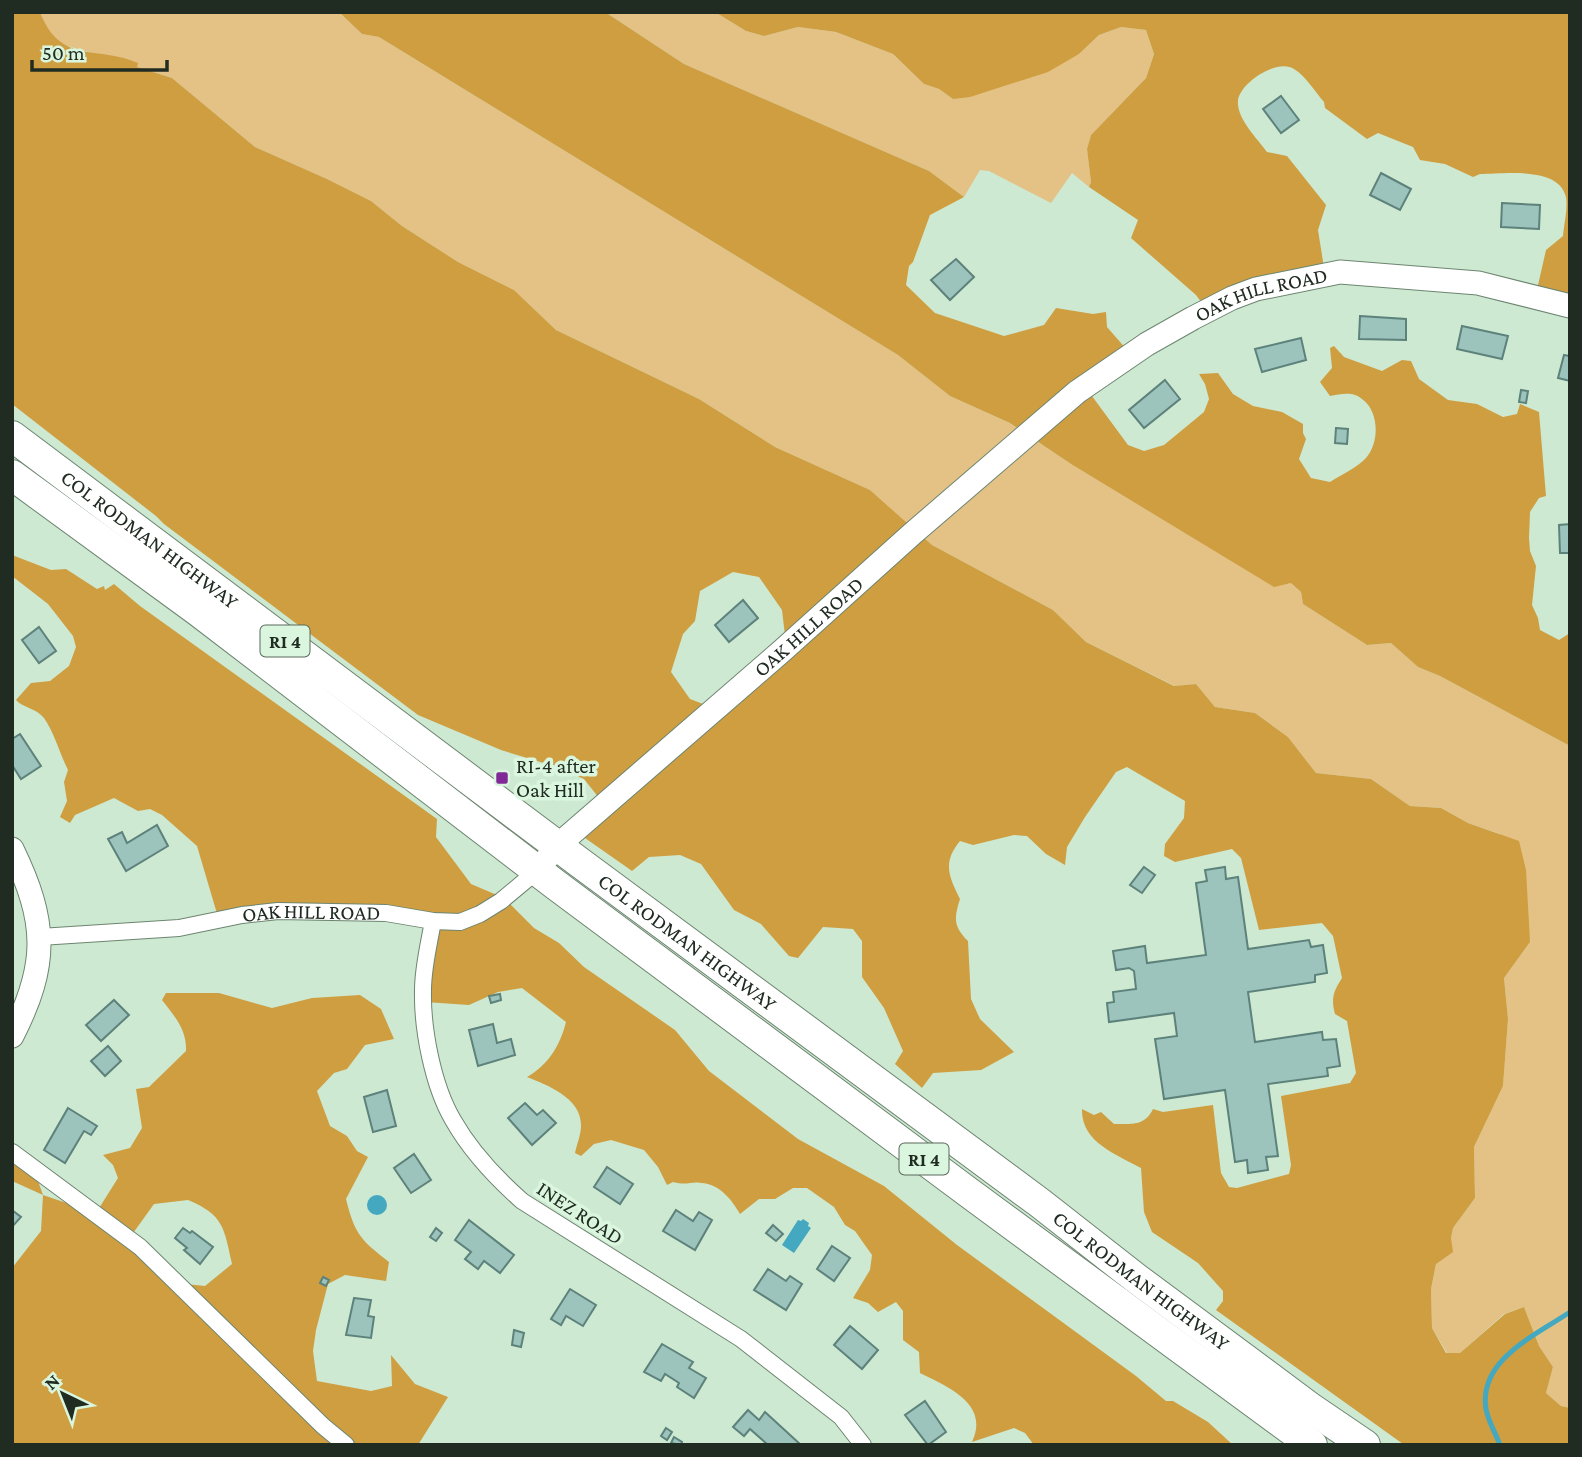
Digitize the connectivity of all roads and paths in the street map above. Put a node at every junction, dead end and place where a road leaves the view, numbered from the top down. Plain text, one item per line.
1 (1570, 306) edge
2 (12, 436) edge
3 (12, 475) edge
4 (557, 846) junction
5 (12, 849) edge
6 (537, 870) junction
7 (433, 921) junction
8 (40, 937) junction
9 (12, 1036) edge
10 (12, 1152) edge
11 (346, 1445) edge
12 (863, 1445) edge
13 (1312, 1445) edge
14 (1365, 1445) edge

1 - 4 street, OAK HILL ROAD
2 - 4 highway, COL RODMAN HIGHWAY / RI 4
3 - 6 highway, COL RODMAN HIGHWAY / RI 4
4 - 6 street, OAK HILL ROAD
4 - 14 highway, COL RODMAN HIGHWAY / RI 4
5 - 8 street
6 - 7 street, OAK HILL ROAD
6 - 13 highway, COL RODMAN HIGHWAY / RI 4
7 - 8 street, OAK HILL ROAD
7 - 12 street, INEZ ROAD
8 - 9 street
10 - 11 street

